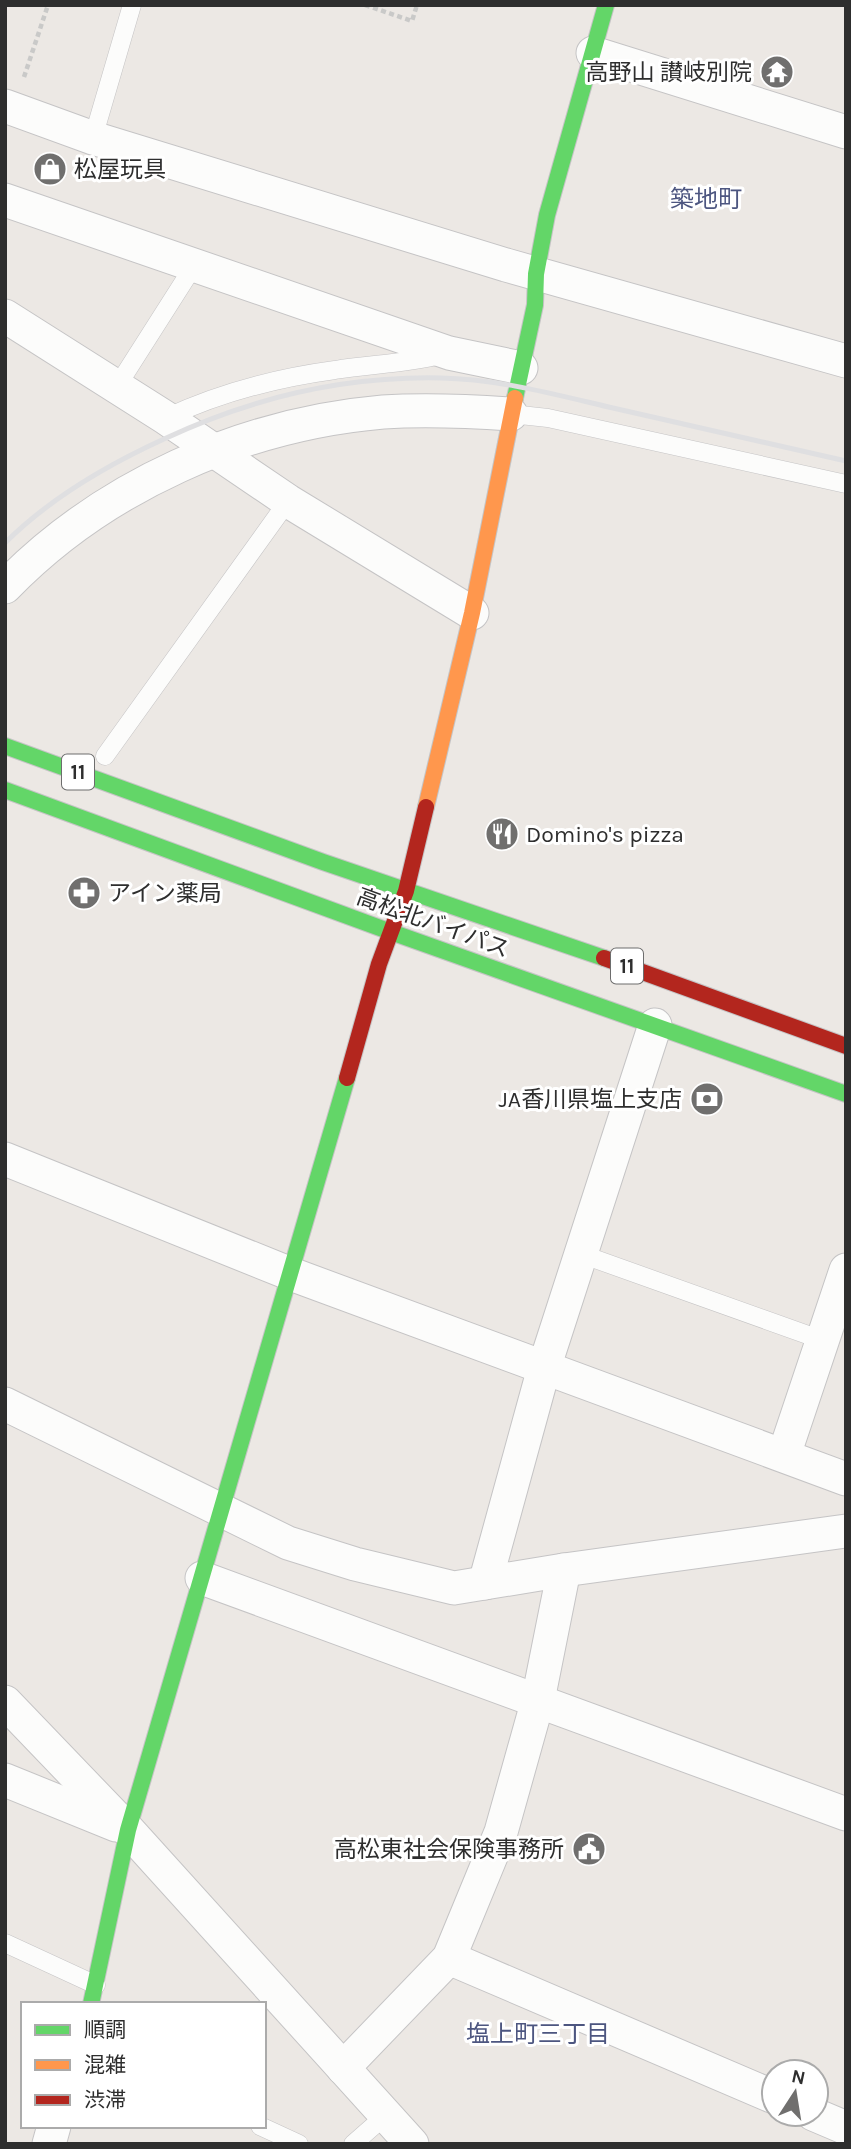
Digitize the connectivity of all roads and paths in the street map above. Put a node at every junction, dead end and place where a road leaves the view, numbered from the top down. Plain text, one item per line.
1 (48, 5) edge
2 (132, 5) edge
3 (365, 5) edge
4 (417, 5) edge
5 (606, 5) edge
6 (593, 52) junction
7 (9, 108) edge
8 (846, 132) edge
9 (93, 138) junction
10 (5, 200) edge
11 (195, 264) junction
12 (536, 274) junction
13 (5, 316) edge
14 (449, 353) junction
15 (846, 361) edge
16 (521, 368) junction
17 (116, 388) junction
18 (510, 414) junction
19 (166, 418) junction
20 (216, 453) junction
21 (846, 484) edge
22 (288, 501) junction
23 (5, 587) edge
24 (472, 613) junction
25 (5, 746) edge
26 (105, 755) dead end
27 (5, 790) edge
28 (406, 891) junction
29 (391, 932) junction
30 (654, 1025) junction
31 (846, 1046) edge
32 (846, 1094) edge
33 (5, 1159) edge
34 (581, 1254) junction
35 (846, 1270) edge
36 (291, 1274) junction
37 (822, 1340) junction
38 (544, 1368) junction
39 (5, 1404) edge
40 (784, 1455) junction
41 (846, 1479) edge
42 (221, 1509) junction
43 (846, 1531) edge
44 (564, 1570) junction
45 (202, 1578) junction
46 (485, 1583) junction
47 (538, 1700) junction
48 (5, 1702) edge
49 (5, 1780) edge
50 (846, 1814) edge
51 (128, 1830) junction
52 (5, 1943) edge
53 (449, 1958) junction
54 (96, 1986) junction
55 (92, 2002) edge
56 (343, 2068) junction
57 (760, 2091) edge
58 (386, 2115) junction
59 (264, 2128) edge
60 (299, 2144) edge
61 (353, 2144) edge
62 (412, 2144) edge

1 - 7 path
2 - 9 lane
3 - 4 path
5 - 6 main road
6 - 8 street
6 - 12 main road
7 - 9 street
9 - 12 street
10 - 11 street
11 - 14 street
11 - 17 lane
12 - 15 street
12 - 16 main road
13 - 17 street
14 - 16 street
14 - 19 lane
16 - 18 main road
17 - 19 street
18 - 20 street
18 - 21 lane
18 - 24 main road
19 - 20 street
20 - 22 street
20 - 23 street
22 - 24 street
22 - 26 lane
24 - 28 main road
25 - 28 main road, 高松北バイパス / 11
27 - 29 main road, 高松北バイパス / 11
28 - 29 main road
28 - 31 main road, 高松北バイパス / 11
29 - 30 main road, 高松北バイパス / 11
29 - 36 main road
30 - 32 main road, 高松北バイパス / 11
30 - 34 street
33 - 36 street
34 - 37 lane
34 - 38 street
35 - 37 street
36 - 38 street
36 - 42 main road
37 - 40 street
38 - 40 street
38 - 46 street
39 - 42 street
40 - 41 street
42 - 45 main road
42 - 46 street
43 - 44 street
44 - 46 street
44 - 47 street
45 - 47 street
45 - 51 main road
47 - 50 street
47 - 53 street
48 - 51 street
49 - 51 street
51 - 54 main road
51 - 56 street
52 - 54 lane
53 - 56 street
53 - 57 street
54 - 55 main road
56 - 58 street
58 - 61 lane
58 - 62 street
59 - 60 lane

